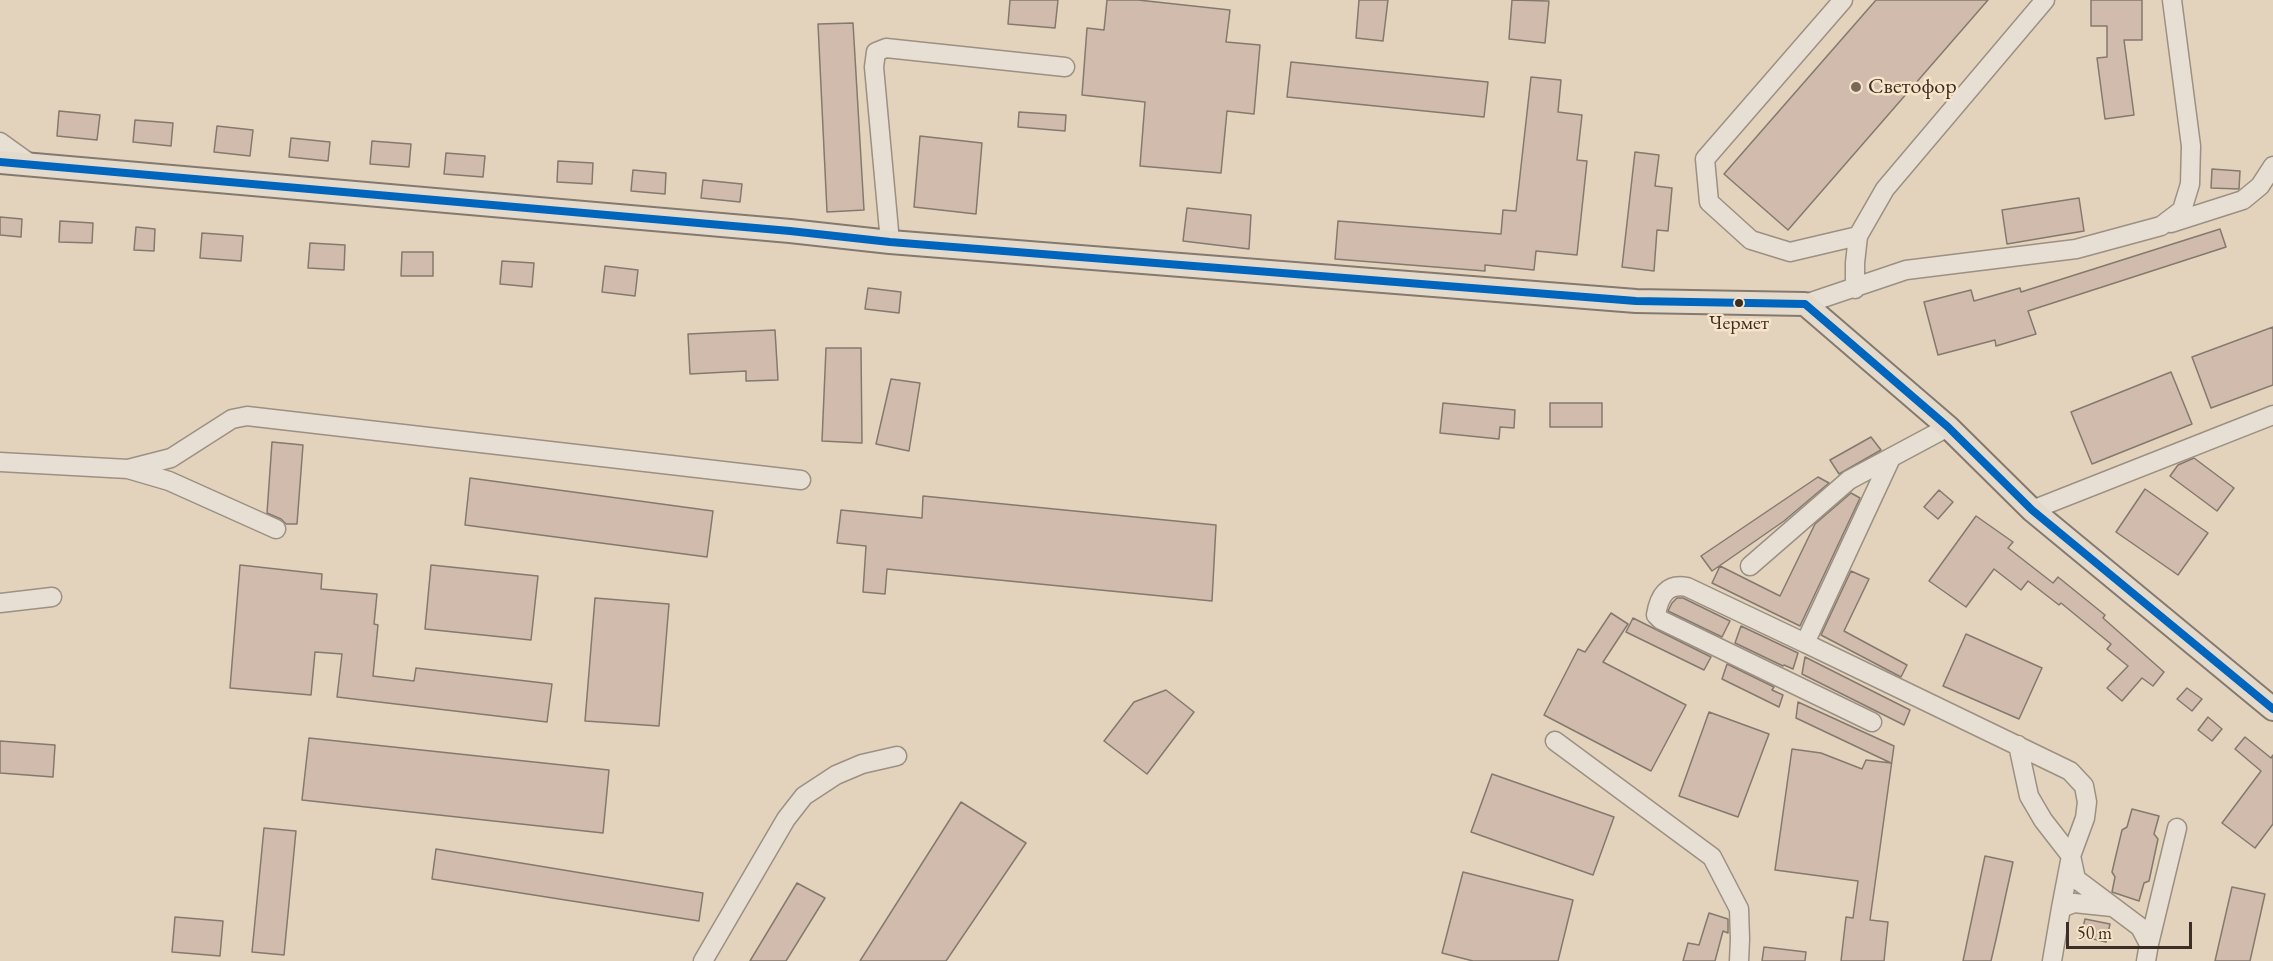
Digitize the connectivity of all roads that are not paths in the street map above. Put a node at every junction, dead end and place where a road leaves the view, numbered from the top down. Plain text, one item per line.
1 (1843, 0) edge
2 (2045, 0) edge
3 (2172, 0) edge
4 (1065, 67) dead end
5 (0, 142) edge
6 (0, 162) edge
7 (32, 165) junction
8 (2273, 166) edge
9 (2161, 226) junction
10 (1858, 236) junction
11 (890, 242) junction
12 (1855, 289) junction
13 (1805, 304) junction
14 (2273, 415) edge
15 (1948, 427) junction
16 (1891, 458) junction
17 (0, 462) edge
18 (128, 469) junction
19 (801, 480) dead end
20 (2032, 510) junction
21 (276, 530) dead end
22 (1750, 566) dead end
23 (52, 597) dead end
24 (0, 603) edge
25 (1805, 643) junction
26 (2273, 710) edge
27 (1872, 723) dead end
28 (1555, 741) dead end
29 (2018, 745) junction
30 (897, 756) dead end
31 (2177, 828) dead end
32 (2071, 856) junction
33 (2114, 907) junction
34 (2061, 908) junction
35 (2147, 953) edge
36 (703, 961) edge
37 (1739, 961) edge
38 (2052, 961) edge

1 - 10 street
2 - 10 street
3 - 9 street
4 - 11 street
5 - 7 street
6 - 7 main road
7 - 11 main road
8 - 9 street
9 - 12 street
10 - 12 street
11 - 13 main road
12 - 13 street
13 - 15 main road
14 - 20 street
15 - 16 street
15 - 20 main road
16 - 22 street
16 - 25 street
17 - 18 street
18 - 19 street
18 - 21 street
20 - 26 main road
23 - 24 street
25 - 27 street
25 - 29 street
28 - 37 street
29 - 32 street
29 - 32 street
30 - 36 street
31 - 35 street
32 - 33 street
32 - 34 street
33 - 34 street
33 - 35 street
34 - 38 street

